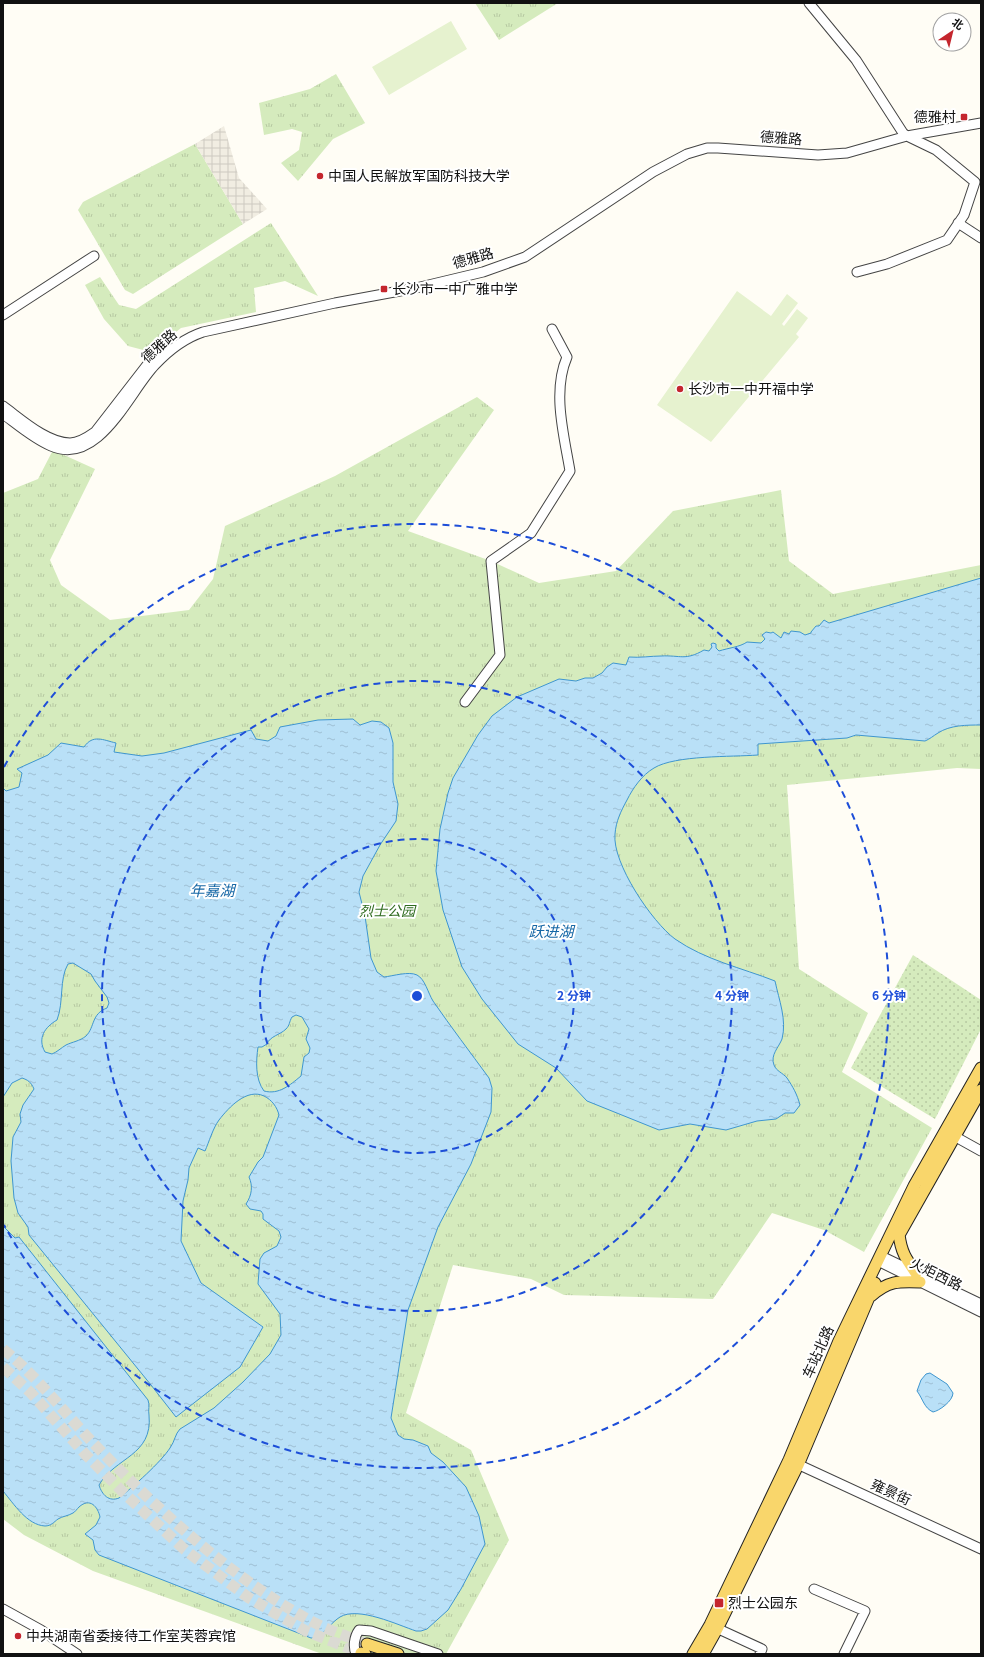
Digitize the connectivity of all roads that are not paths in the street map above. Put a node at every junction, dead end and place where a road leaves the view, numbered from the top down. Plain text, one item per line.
1 (809, 3) edge
2 (981, 119) edge
3 (981, 123) edge
4 (905, 134) junction
5 (958, 223) junction
6 (981, 238) edge
7 (94, 256) dead end
8 (857, 272) dead end
9 (3, 315) edge
10 (552, 329) dead end
11 (3, 406) edge
12 (3, 414) edge
13 (465, 702) dead end
14 (981, 1068) edge
15 (981, 1090) edge
16 (954, 1136) junction
17 (981, 1151) edge
18 (899, 1234) junction
19 (882, 1260) junction
20 (918, 1277) junction
21 (869, 1298) junction
22 (981, 1304) edge
23 (981, 1312) edge
24 (793, 1462) junction
25 (981, 1548) edge
26 (814, 1589) dead end
27 (3, 1609) edge
28 (714, 1627) junction
29 (362, 1651) edge
30 (77, 1654) edge
31 (398, 1654) edge
32 (438, 1654) edge
33 (693, 1654) edge
34 (704, 1654) edge
35 (760, 1654) edge
36 (844, 1654) edge

1 - 4 street
2 - 4 street, 德雅路
3 - 4 street, 德雅路
4 - 5 street
4 - 11 street, 德雅路
4 - 12 street, 德雅路
5 - 6 street
5 - 8 street
7 - 9 street
10 - 13 street
14 - 19 main road, 车站北路
15 - 16 main road, 车站北路
16 - 17 street
16 - 18 main road, 车站北路
18 - 19 main road, 车站北路
18 - 20 main road
19 - 20 street, 火炬西路
19 - 21 main road, 车站北路
19 - 24 main road, 车站北路
20 - 21 main road
20 - 22 street, 火炬西路
20 - 23 street, 火炬西路
21 - 24 main road, 车站北路
24 - 25 street, 雍景街
24 - 28 main road, 车站北路
26 - 36 street
27 - 30 street
28 - 33 main road, 车站北路
28 - 34 main road, 车站北路
28 - 35 street
29 - 31 main road
29 - 32 street

